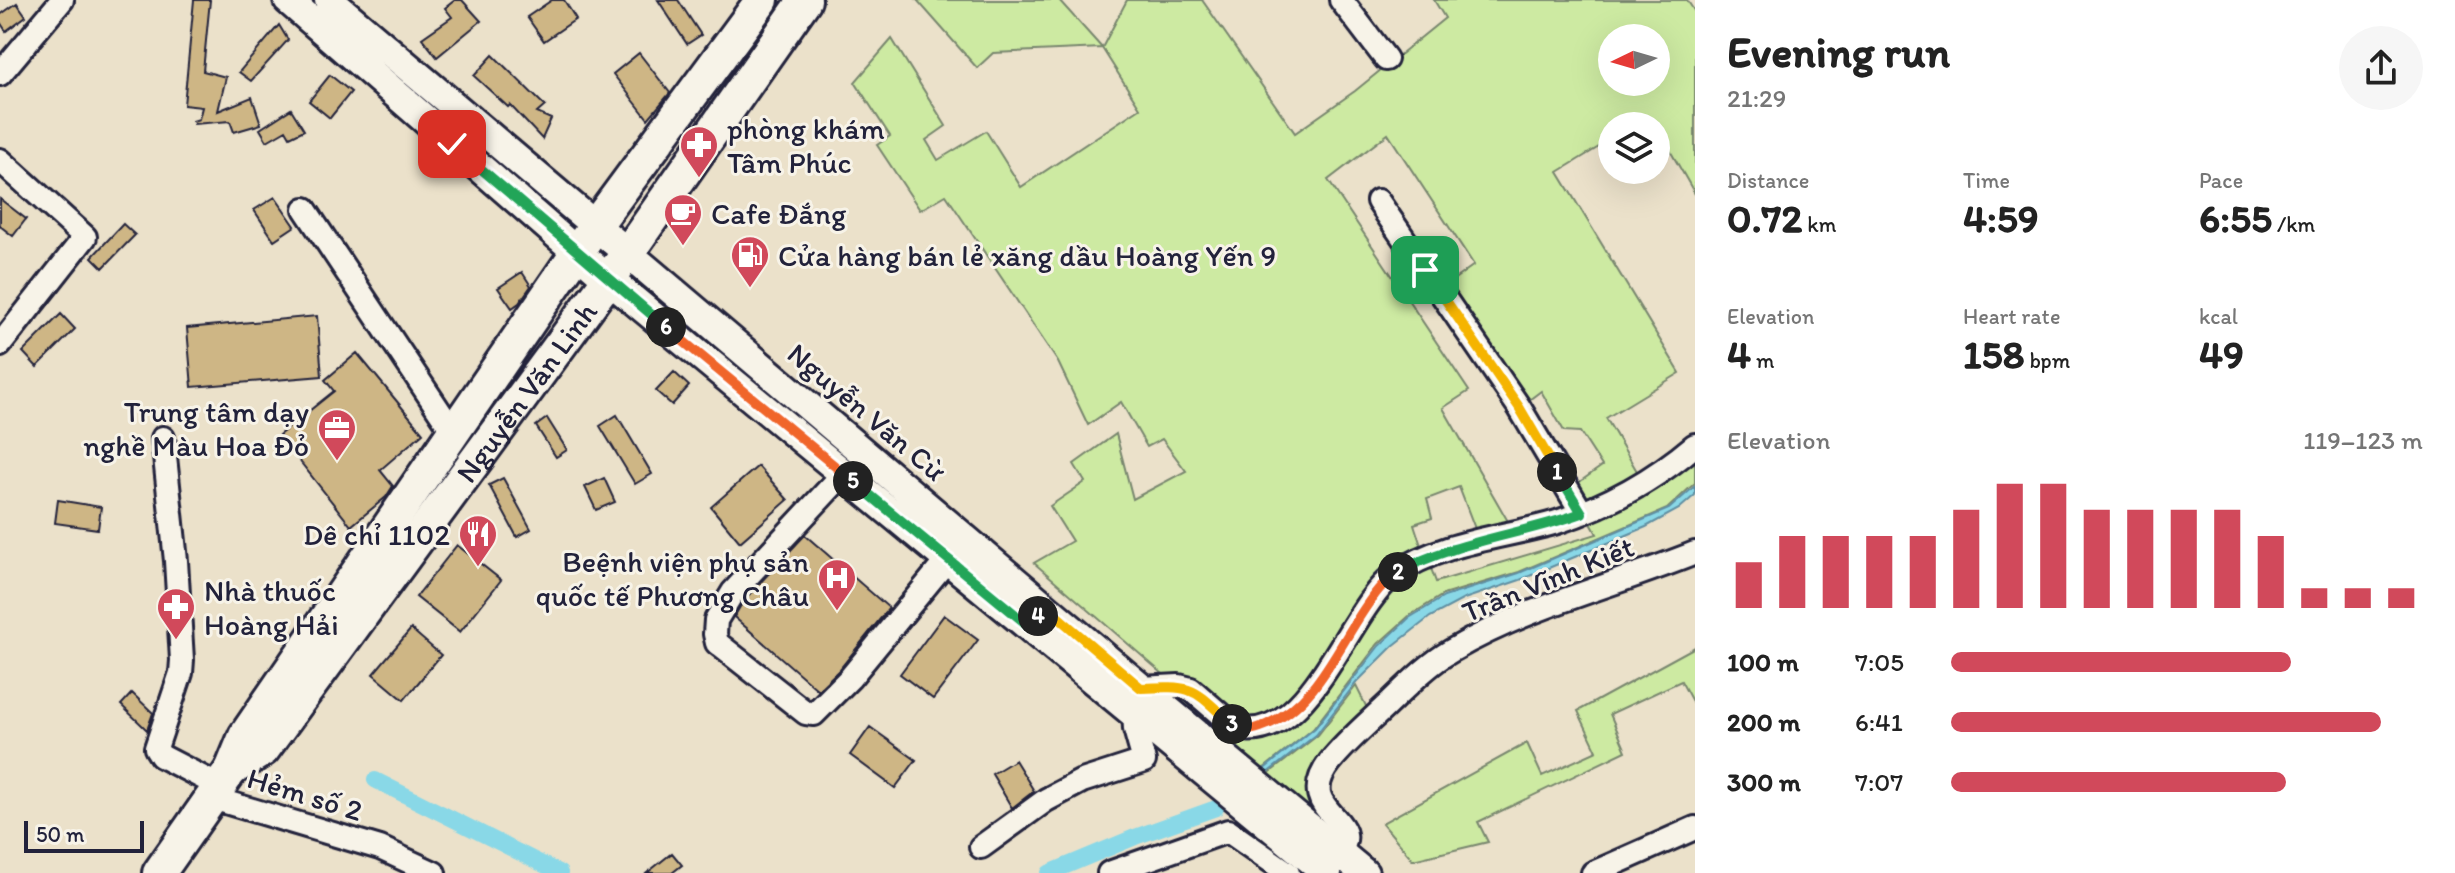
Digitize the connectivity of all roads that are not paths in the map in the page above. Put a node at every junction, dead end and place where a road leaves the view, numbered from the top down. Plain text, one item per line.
1 (62, 0) edge
2 (288, 0) edge
3 (329, 0) edge
4 (762, 0) edge
5 (805, 0) edge
6 (1341, 0) edge
7 (1386, 59) dead end
8 (0, 74) edge
9 (0, 160) edge
10 (1378, 201) dead end
11 (305, 209) dead end
12 (595, 226) junction
13 (577, 252) junction
14 (627, 254) junction
15 (608, 279) junction
16 (0, 345) edge
17 (454, 433) junction
18 (163, 438) dead end
19 (1695, 445) edge
20 (844, 473) junction
21 (1582, 513) junction
22 (1695, 553) edge
23 (948, 559) junction
24 (1037, 616) junction
25 (1138, 700) junction
26 (221, 784) junction
27 (1262, 804) junction
28 (1311, 812) junction
29 (1695, 828) edge
30 (981, 847) dead end
31 (1333, 862) edge
32 (159, 873) edge
33 (434, 873) edge
34 (1109, 873) edge
35 (1288, 873) edge
36 (1364, 873) edge
37 (1593, 873) edge

1 - 8 street
2 - 13 main road, Nguyễn Văn Cừ
3 - 12 main road, Nguyễn Văn Cừ
4 - 12 highway, Nguyễn Văn Linh
5 - 14 highway, Nguyễn Văn Linh
6 - 7 street
9 - 16 street
10 - 21 street
11 - 17 street
12 - 13 highway, Nguyễn Văn Linh
12 - 14 main road, Nguyễn Văn Cừ
13 - 15 main road, Nguyễn Văn Cừ
13 - 17 highway, Nguyễn Văn Linh
14 - 15 highway, Nguyễn Văn Linh
14 - 24 main road, Nguyễn Văn Cừ
15 - 20 main road, Nguyễn Văn Cừ
15 - 26 highway, Nguyễn Văn Linh
17 - 26 highway, Nguyễn Văn Linh
18 - 26 street, Hẻm số 2
19 - 21 street
20 - 23 main road, Nguyễn Văn Cừ
20 - 23 street
21 - 25 street
22 - 28 street, Trần Vĩnh Kiết
23 - 24 main road, Nguyễn Văn Cừ
24 - 25 main road, Nguyễn Văn Cừ
25 - 27 main road, Nguyễn Văn Cừ
25 - 30 street
26 - 32 highway, Nguyễn Văn Linh
26 - 33 street, Hẻm số 2
27 - 28 main road, Nguyễn Văn Cừ
27 - 31 main road, Nguyễn Văn Cừ
28 - 31 main road, Nguyễn Văn Cừ
29 - 37 street
31 - 36 main road, Nguyễn Văn Cừ
34 - 35 street

